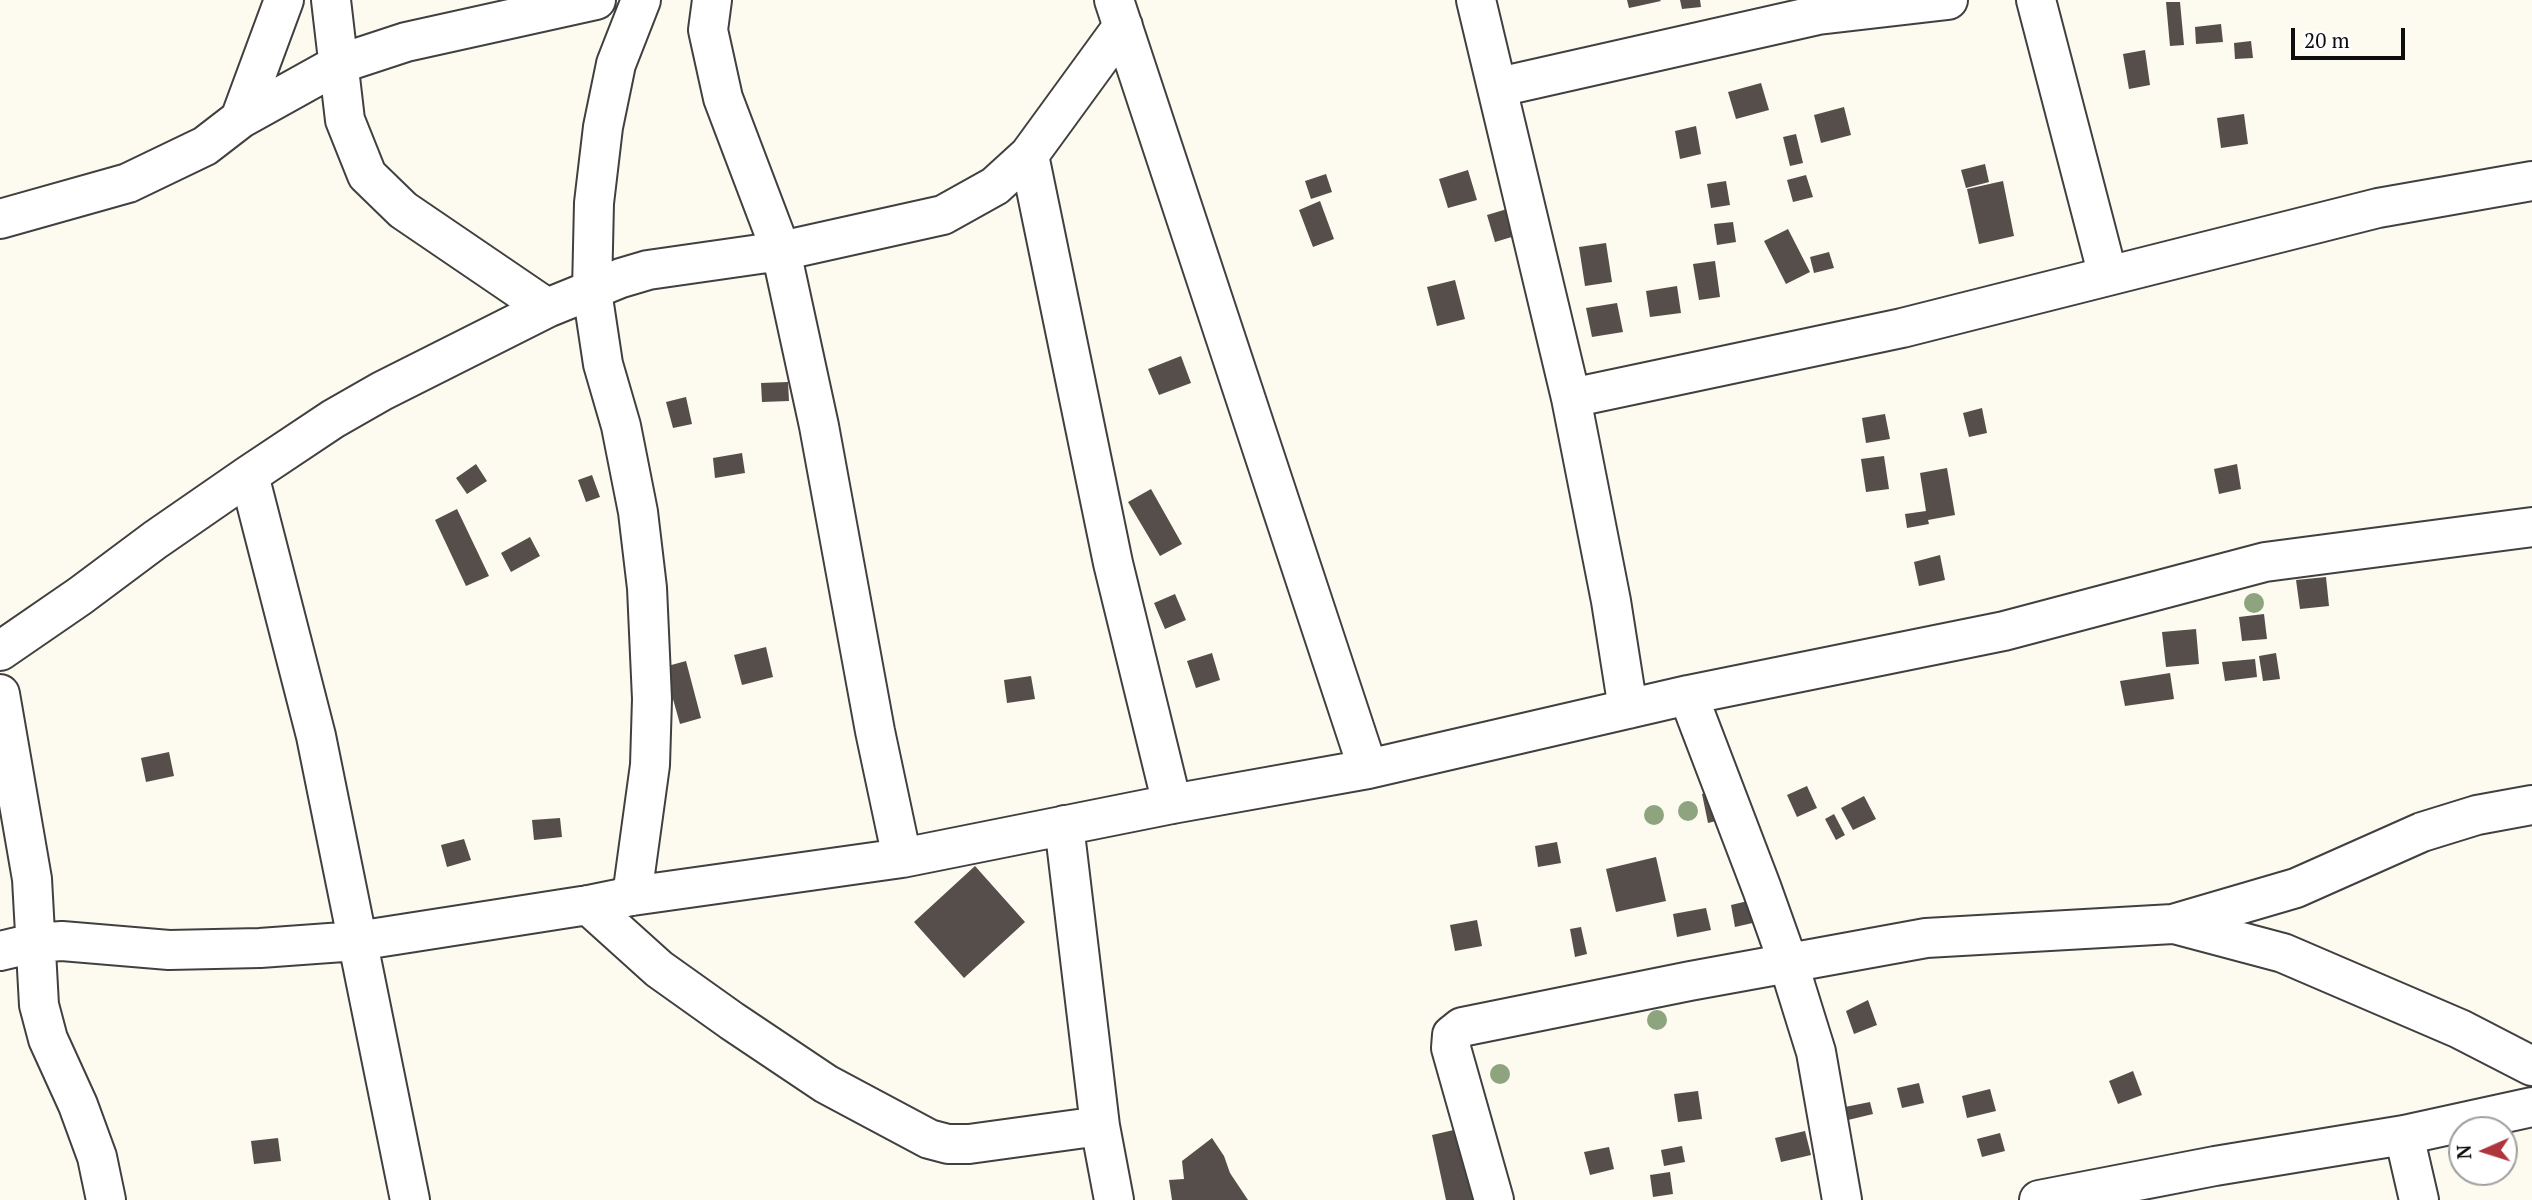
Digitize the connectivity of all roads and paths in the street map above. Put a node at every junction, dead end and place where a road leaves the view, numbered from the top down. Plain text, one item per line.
1 (284, 0) edge
2 (331, 0) edge
3 (596, 0) edge
4 (641, 0) edge
5 (712, 0) edge
6 (1476, 0) edge
7 (1948, 0) edge
8 (2036, 0) edge
9 (1119, 13) edge
10 (339, 64) junction
11 (1499, 87) junction
12 (240, 119) junction
13 (1029, 155) junction
14 (2532, 181) edge
15 (0, 219) edge
16 (781, 251) junction
17 (2108, 276) junction
18 (592, 291) junction
19 (547, 308) junction
20 (1572, 398) junction
21 (249, 474) junction
22 (2532, 527) edge
23 (0, 651) edge
24 (0, 694) edge
25 (1688, 695) junction
26 (1628, 709) junction
27 (1368, 769) junction
28 (1172, 804) junction
29 (2532, 804) edge
30 (1064, 825) junction
31 (902, 858) junction
32 (632, 896) junction
33 (588, 905) junction
34 (2173, 924) junction
35 (357, 941) junction
36 (17, 947) edge
37 (1788, 962) junction
38 (2532, 1066) edge
39 (2532, 1107) edge
40 (1100, 1126) junction
41 (2404, 1135) junction
42 (106, 1200) edge
43 (410, 1200) edge
44 (1114, 1200) edge
45 (1494, 1200) edge
46 (1842, 1200) edge
47 (2039, 1200) edge
48 (2419, 1200) edge

1 - 12 street
2 - 10 street
3 - 10 street
4 - 18 street
5 - 16 street
6 - 11 street
7 - 11 street
8 - 17 street
9 - 13 street
9 - 27 street
10 - 12 street
10 - 19 street
11 - 20 street
12 - 15 street
13 - 16 street
13 - 28 street
14 - 17 street
16 - 18 street
16 - 31 street
17 - 20 street
18 - 19 street
18 - 32 street
19 - 21 street
20 - 26 street
21 - 23 street
21 - 35 street
22 - 25 street
24 - 36 street
25 - 26 street
25 - 37 street
26 - 27 street
27 - 28 street
28 - 30 street
29 - 34 street
30 - 31 street
30 - 40 street
31 - 32 street
32 - 33 street
33 - 35 street
33 - 40 street
34 - 37 street
34 - 38 street
35 - 36 street
35 - 43 street
36 - 42 street
37 - 45 street
37 - 46 street
39 - 41 street
40 - 44 street
41 - 47 street
41 - 48 street

